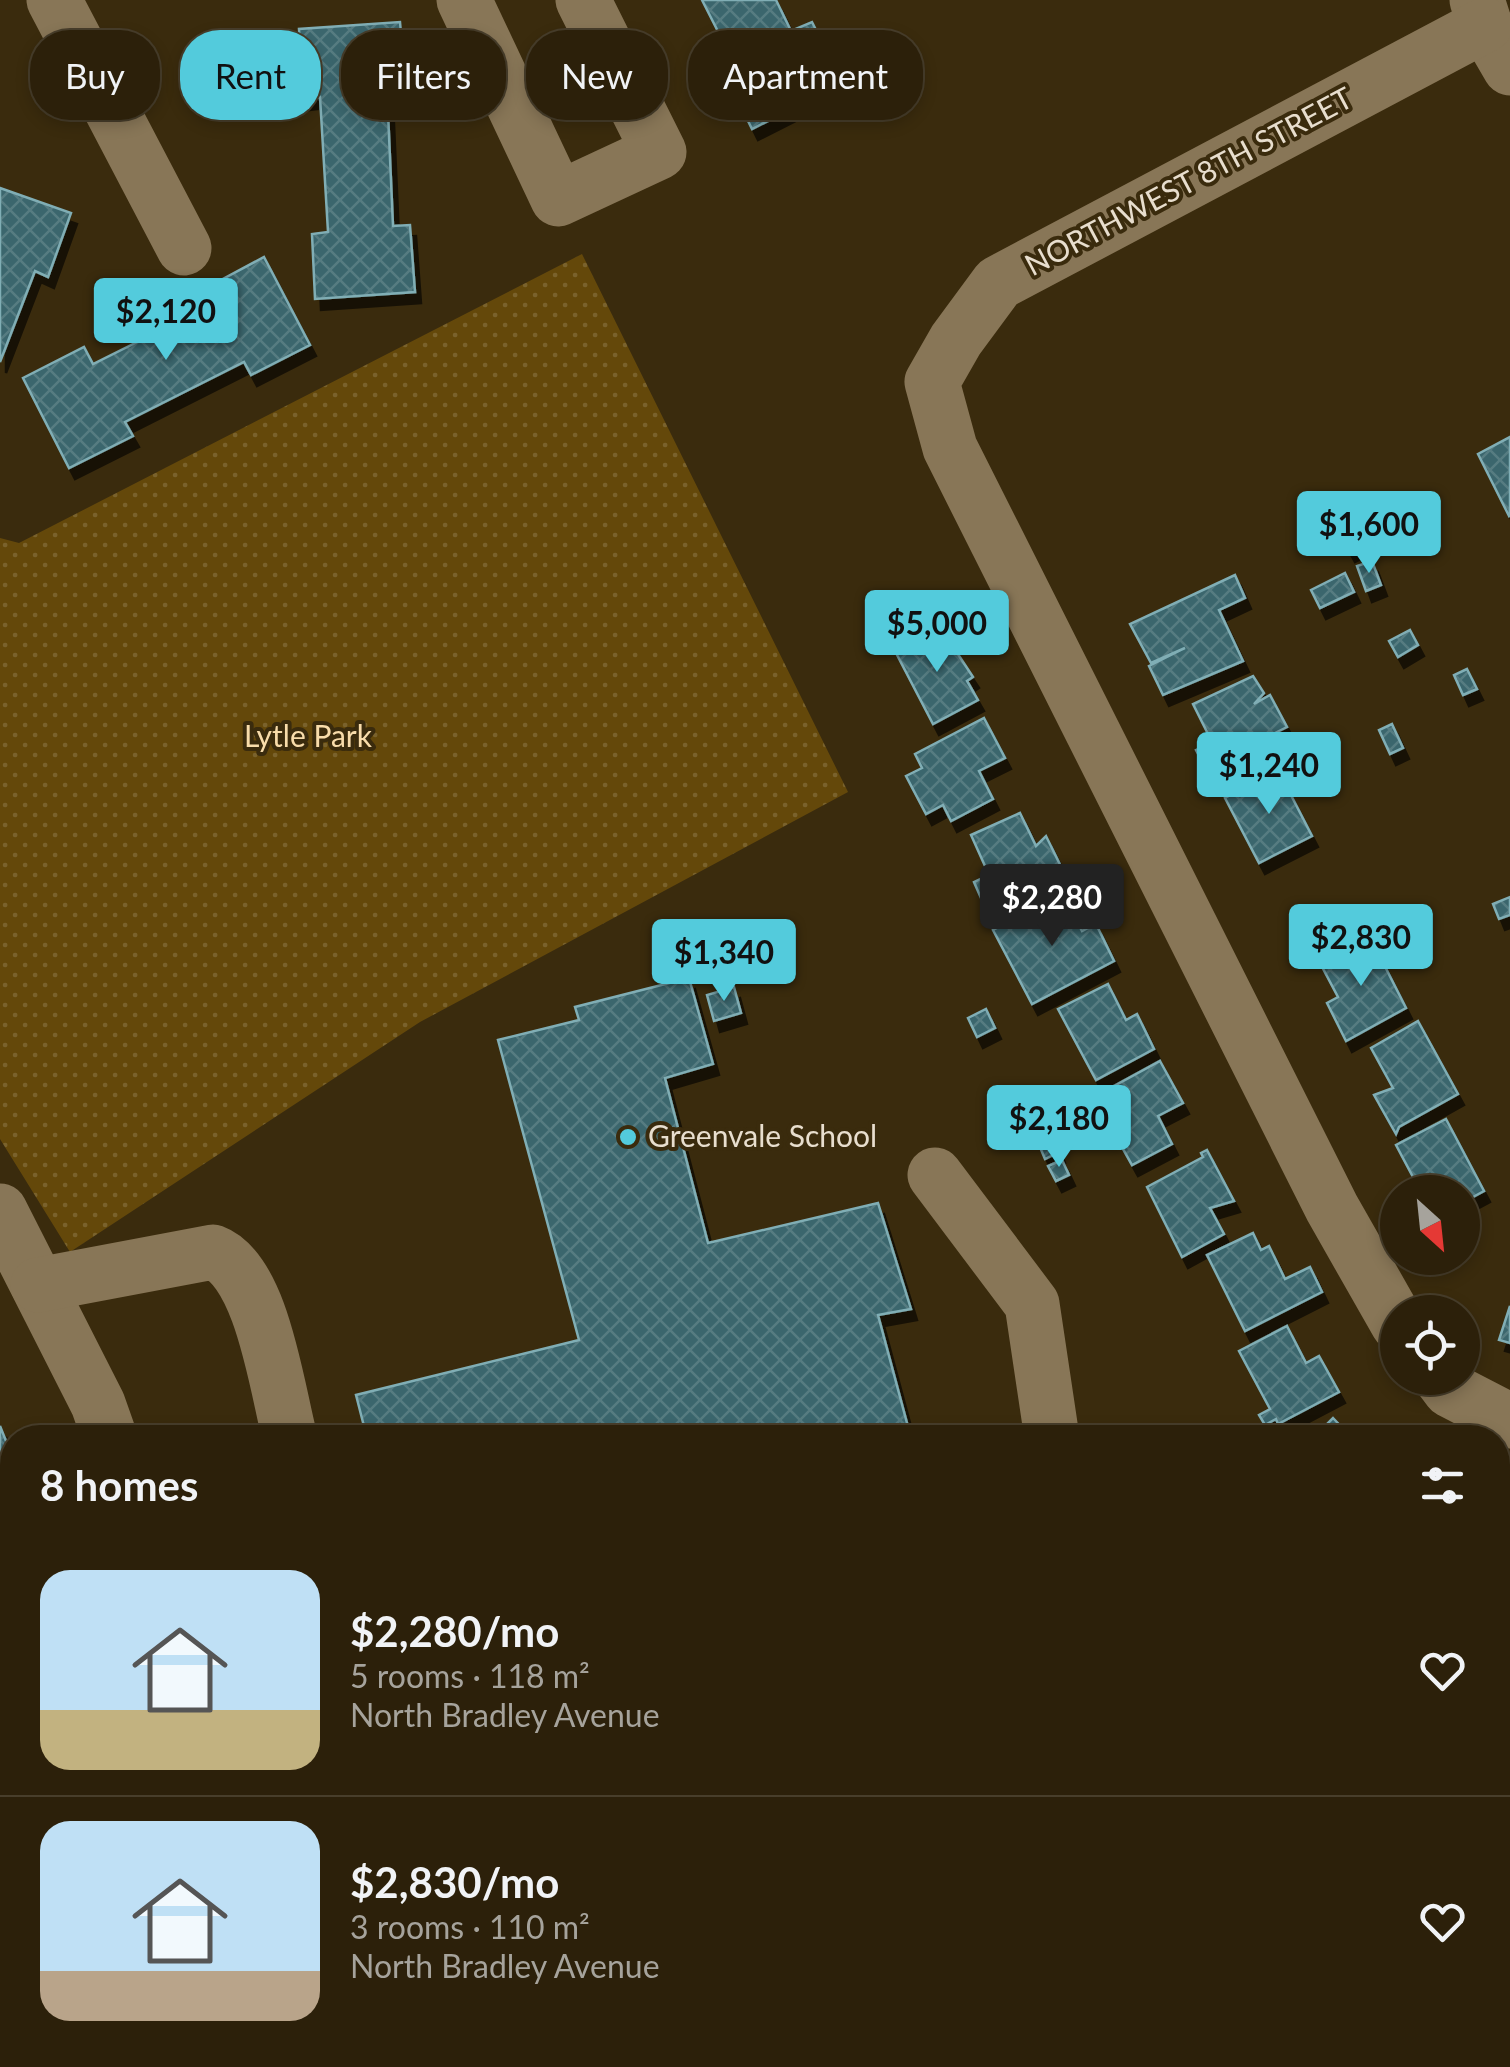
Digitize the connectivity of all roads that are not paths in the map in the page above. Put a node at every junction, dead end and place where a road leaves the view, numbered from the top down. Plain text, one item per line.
1 (54, 0) edge
2 (464, 0) edge
3 (582, 0) edge
4 (1491, 31) edge
5 (184, 248) dead end
6 (935, 1175) dead end
7 (0, 1211) edge
8 (38, 1286) junction
9 (1382, 1295) edge
10 (1460, 1395) edge
11 (1510, 1420) edge
12 (105, 1425) edge
13 (287, 1425) edge
14 (1050, 1425) edge

1 - 5 street
2 - 3 street
4 - 9 street, NORTHWEST 8TH STREET
6 - 14 street
7 - 8 street
8 - 12 street
8 - 13 street
10 - 11 street

